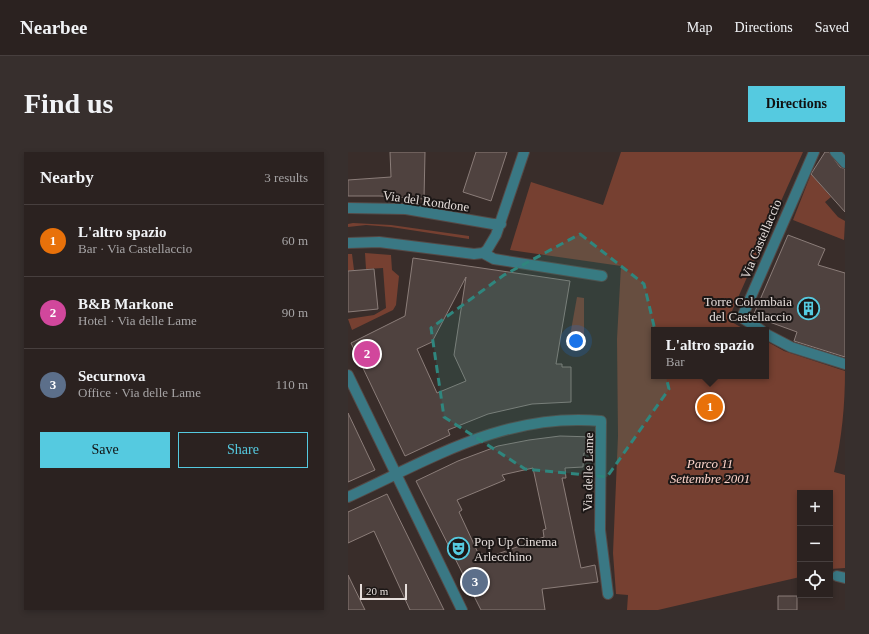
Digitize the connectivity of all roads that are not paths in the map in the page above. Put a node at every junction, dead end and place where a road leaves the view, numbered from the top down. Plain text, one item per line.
1 (524, 152) edge
2 (814, 152) edge
3 (835, 152) edge
4 (845, 163) edge
5 (348, 208) edge
6 (501, 224) junction
7 (348, 243) edge
8 (483, 253) junction
9 (602, 276) dead end
10 (756, 327) edge
11 (769, 336) edge
12 (845, 364) edge
13 (348, 376) edge
14 (396, 475) junction
15 (348, 497) edge
16 (608, 594) dead end
17 (462, 610) edge

1 - 6 street
2 - 10 street, Via Castellaccio
3 - 4 street
5 - 6 street, Via del Rondone
6 - 8 street
7 - 8 street
8 - 9 street
11 - 12 street
13 - 14 street
14 - 15 street, Via delle Lame
14 - 16 street, Via delle Lame
14 - 17 street

